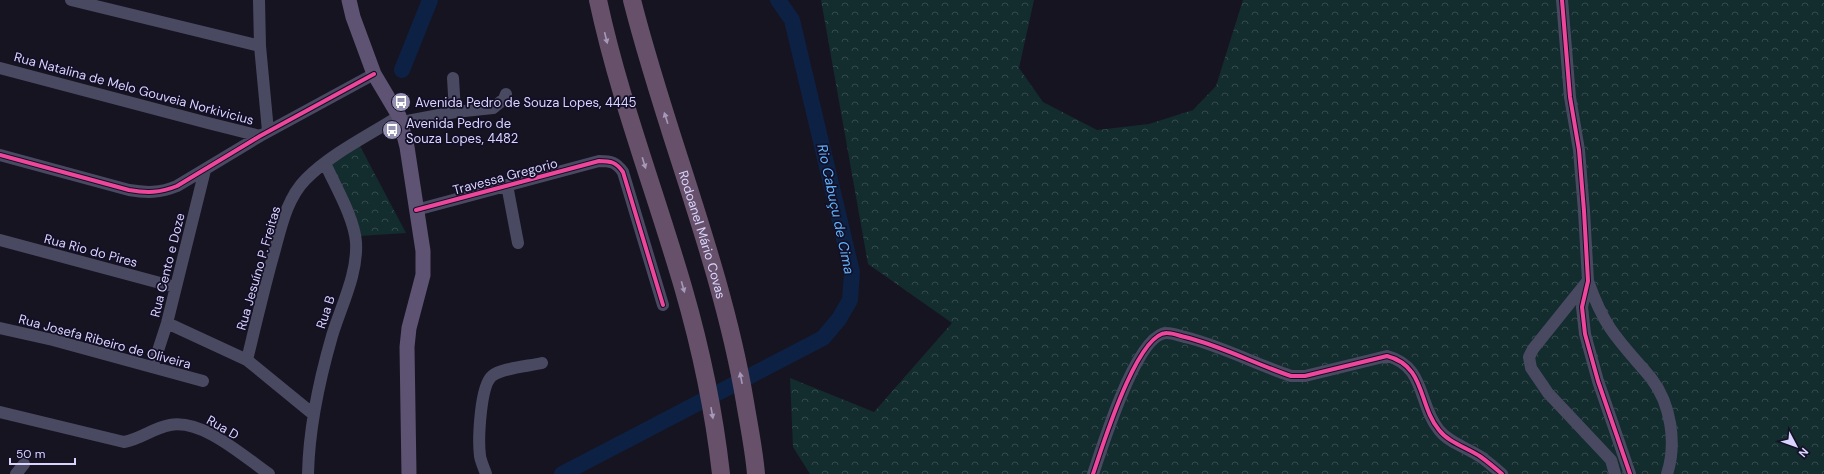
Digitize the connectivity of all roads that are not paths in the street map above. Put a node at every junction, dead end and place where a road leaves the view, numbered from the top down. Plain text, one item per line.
1 (71, 0) edge
2 (259, 0) edge
3 (350, 0) edge
4 (598, 0) edge
5 (632, 0) edge
6 (1562, 0) edge
7 (260, 46) junction
8 (0, 68) edge
9 (374, 74) junction
10 (453, 78) dead end
11 (506, 94) dead end
12 (455, 112) junction
13 (400, 119) junction
14 (264, 133) junction
15 (0, 155) edge
16 (325, 163) junction
17 (205, 170) junction
18 (507, 185) junction
19 (416, 210) junction
20 (0, 240) edge
21 (518, 243) dead end
22 (1588, 281) junction
23 (175, 287) junction
24 (663, 305) dead end
25 (167, 323) junction
26 (0, 328) edge
27 (247, 360) junction
28 (542, 363) dead end
29 (153, 366) junction
30 (203, 381) dead end
31 (0, 412) edge
32 (313, 414) junction
33 (24, 464) dead end
34 (756, 473) edge
35 (16, 474) edge
36 (268, 474) edge
37 (308, 474) edge
38 (409, 474) edge
39 (486, 474) edge
40 (721, 474) edge
41 (1093, 474) edge
42 (1502, 474) edge
43 (1615, 474) edge
44 (1630, 474) edge
45 (1667, 474) edge

1 - 7 street
2 - 7 street
3 - 9 main road
4 -> 40 highway
34 -> 5 highway, Rodoanel Mário Covas
6 - 22 street
7 - 14 street
8 - 14 street, Rua Natalina de Melo Gouveia Norkivicius
9 - 13 main road
9 - 14 street
10 - 12 street
11 - 12 street, Rua Jesuíno P. Freitas
12 - 13 street, Rua Jesuíno P. Freitas
13 - 16 street, Rua Jesuíno P. Freitas
13 - 19 main road
14 - 17 street
15 - 17 street
16 - 27 street, Rua Jesuíno P. Freitas
16 - 32 street, Rua B
17 - 23 street, Rua Cento e Doze
18 - 19 street, Travessa Gregorio
18 - 21 street
18 - 24 street, Travessa Gregorio
19 - 38 main road
20 - 23 street, Rua Rio do Pires
22 - 43 street
22 - 44 street
22 - 45 street
23 - 25 street, Rua Cento e Doze
25 - 27 street
25 - 29 street, Rua Cento e Doze
26 - 29 street, Rua Josefa Ribeiro de Oliveira
27 - 32 street
28 - 39 street
29 - 30 street, Rua Josefa Ribeiro de Oliveira
31 - 36 street, Rua D
32 - 37 street, Rua B
33 - 35 street
41 - 42 street

